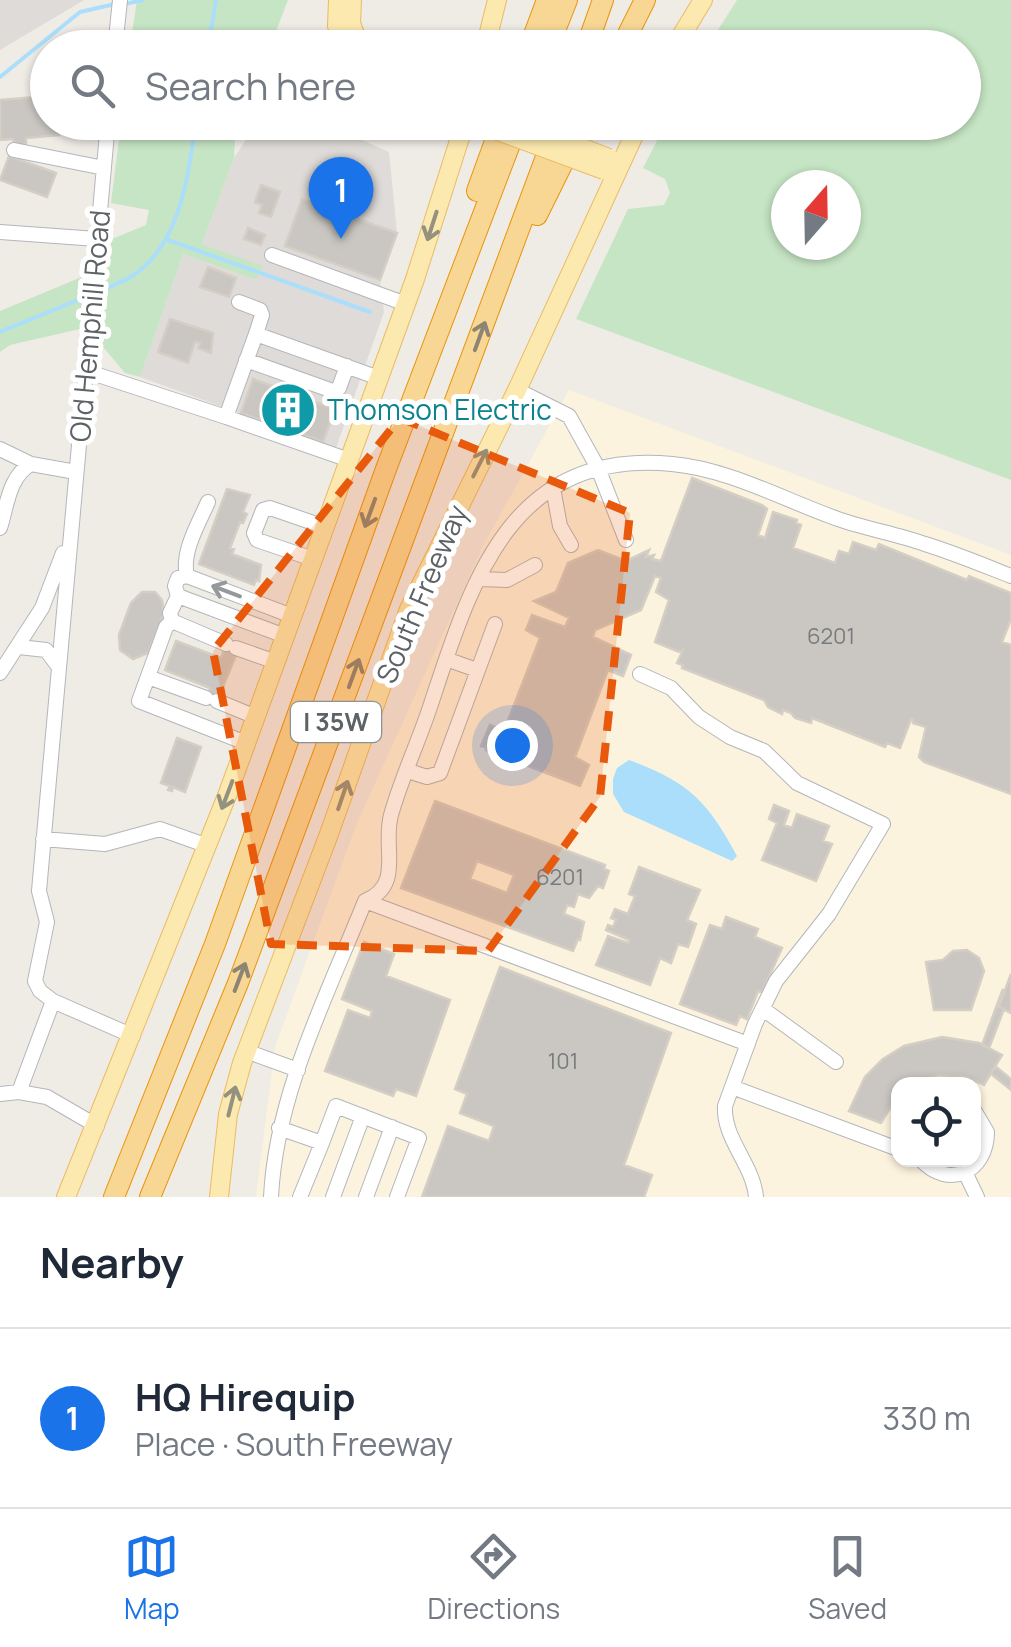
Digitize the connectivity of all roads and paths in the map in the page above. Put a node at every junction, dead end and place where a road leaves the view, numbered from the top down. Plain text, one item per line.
1 (338, 0) edge
2 (352, 0) edge
3 (484, 0) edge
4 (498, 0) edge
5 (546, 0) edge
6 (567, 0) edge
7 (604, 0) edge
8 (644, 0) edge
9 (703, 0) edge
10 (338, 30) edge
11 (354, 30) edge
12 (485, 30) edge
13 (490, 30) edge
14 (535, 30) edge
15 (555, 30) edge
16 (593, 30) edge
17 (630, 30) edge
18 (685, 30) edge
19 (106, 140) edge
20 (459, 140) edge
21 (495, 140) edge
22 (510, 140) edge
23 (531, 140) edge
24 (552, 140) edge
25 (556, 140) edge
26 (574, 140) edge
27 (629, 140) edge
28 (14, 150) dead end
29 (613, 166) junction
30 (104, 168) junction
31 (0, 232) edge
32 (97, 239) junction
33 (514, 244) junction
34 (465, 254) junction
35 (272, 255) dead end
36 (239, 302) dead end
37 (406, 304) junction
38 (256, 334) junction
39 (246, 360) junction
40 (347, 366) junction
41 (86, 371) junction
42 (379, 378) junction
43 (517, 390) junction
44 (226, 417) junction
45 (0, 449) edge
46 (349, 460) junction
47 (31, 464) junction
48 (598, 468) junction
49 (76, 472) junction
50 (553, 488) junction
51 (208, 502) dead end
52 (325, 527) junction
53 (0, 528) edge
54 (72, 529) junction
55 (626, 540) dead end
56 (571, 545) dead end
57 (313, 559) junction
58 (535, 565) dead end
59 (187, 576) junction
60 (1011, 576) edge
61 (478, 579) junction
62 (178, 596) junction
63 (292, 616) junction
64 (172, 621) junction
65 (495, 624) dead end
66 (286, 636) junction
67 (19, 647) junction
68 (446, 660) junction
69 (276, 662) junction
70 (58, 666) junction
71 (477, 670) junction
72 (0, 673) edge
73 (640, 674) dead end
74 (148, 677) junction
75 (256, 717) junction
76 (246, 743) junction
77 (408, 771) junction
78 (43, 840) junction
79 (208, 846) junction
80 (365, 901) junction
81 (53, 1000) junction
82 (762, 1009) junction
83 (133, 1036) junction
84 (748, 1044) junction
85 (246, 1051) junction
86 (836, 1062) dead end
87 (298, 1070) junction
88 (732, 1087) junction
89 (19, 1092) junction
90 (0, 1094) edge
91 (364, 1116) junction
92 (981, 1119) edge
93 (97, 1126) junction
94 (392, 1127) junction
95 (279, 1128) junction
96 (322, 1143) junction
97 (891, 1146) edge
98 (981, 1158) edge
99 (932, 1167) edge
100 (971, 1167) edge
101 (966, 1172) junction
102 (66, 1197) edge
103 (114, 1197) edge
104 (150, 1197) edge
105 (219, 1197) edge
106 (271, 1197) edge
107 (300, 1197) edge
108 (334, 1197) edge
109 (366, 1197) edge
110 (397, 1197) edge
111 (756, 1197) edge
112 (977, 1197) edge

1 - 10 main road
2 - 11 main road
3 - 12 main road
4 - 13 main road
5 - 14 highway
6 - 15 highway
7 - 16 highway
8 - 17 highway
9 - 18 main road
19 - 30 street, Old Hemphill Road
20 -> 37 main road
21 - 34 highway
22 - 34 highway, I 35W
23 - 29 main road, bridge
24 - 33 highway, South Freeway / I 35W
25 - 29 main road, bridge
26 - 33 highway
27 - 29 main road, South Freeway
28 - 30 street
29 - 43 main road, South Freeway
30 - 32 street, Old Hemphill Road
31 - 32 street
32 - 41 street, Old Hemphill Road
104 -> 33 highway, South Freeway / I 35W
34 -> 103 highway, I 35W
35 - 37 street
36 - 38 street
37 - 42 main road
38 - 39 street
38 - 40 street
39 - 40 street
39 - 44 street
40 - 42 street
41 - 44 street
41 - 49 street, Old Hemphill Road
42 - 46 main road
43 - 48 street
85 -> 43 main road, South Freeway
44 - 46 street
45 - 47 street
46 - 52 main road
47 - 49 street
47 - 53 street
48 - 50 street
48 - 55 street
48 - 60 street
49 - 54 street, Old Hemphill Road
50 - 56 street
50 - 61 street
51 - 59 street
52 - 57 main road
52 - 57 street
54 - 67 street, Old Hemphill Road
54 - 70 street, Old Hemphill Road
57 - 63 main road
58 - 61 street
59 - 62 street
63 -> 59 street
61 - 68 street
62 - 64 street
62 - 66 street
63 - 66 main road
64 - 69 street
64 - 74 street
65 - 71 street
66 - 69 main road
67 - 70 street
67 - 72 street, Old Hemphill Road
68 - 71 street
68 - 77 street
69 - 75 main road
70 - 78 street, Old Hemphill Road
71 - 77 street
73 - 82 street
74 - 75 street
74 - 76 street
75 - 76 main road
76 -> 79 main road
77 - 80 street
78 - 79 street
78 - 81 street, Old Hemphill Road
79 - 83 main road
80 - 84 street
80 - 87 street
81 - 83 street
81 - 89 street
82 - 84 street
82 - 86 street
83 - 93 main road
84 - 88 street
85 - 87 street
105 -> 85 main road, South Freeway
87 - 95 street
88 - 97 street
88 - 111 street
89 - 90 street
89 - 93 street
91 - 94 street
91 - 96 street
91 - 108 street
92 - 98 street
93 - 102 main road
94 - 109 street
94 - 110 street
95 - 96 street
95 - 106 street
96 - 107 street
99 - 101 street
100 - 101 street
101 - 112 street

